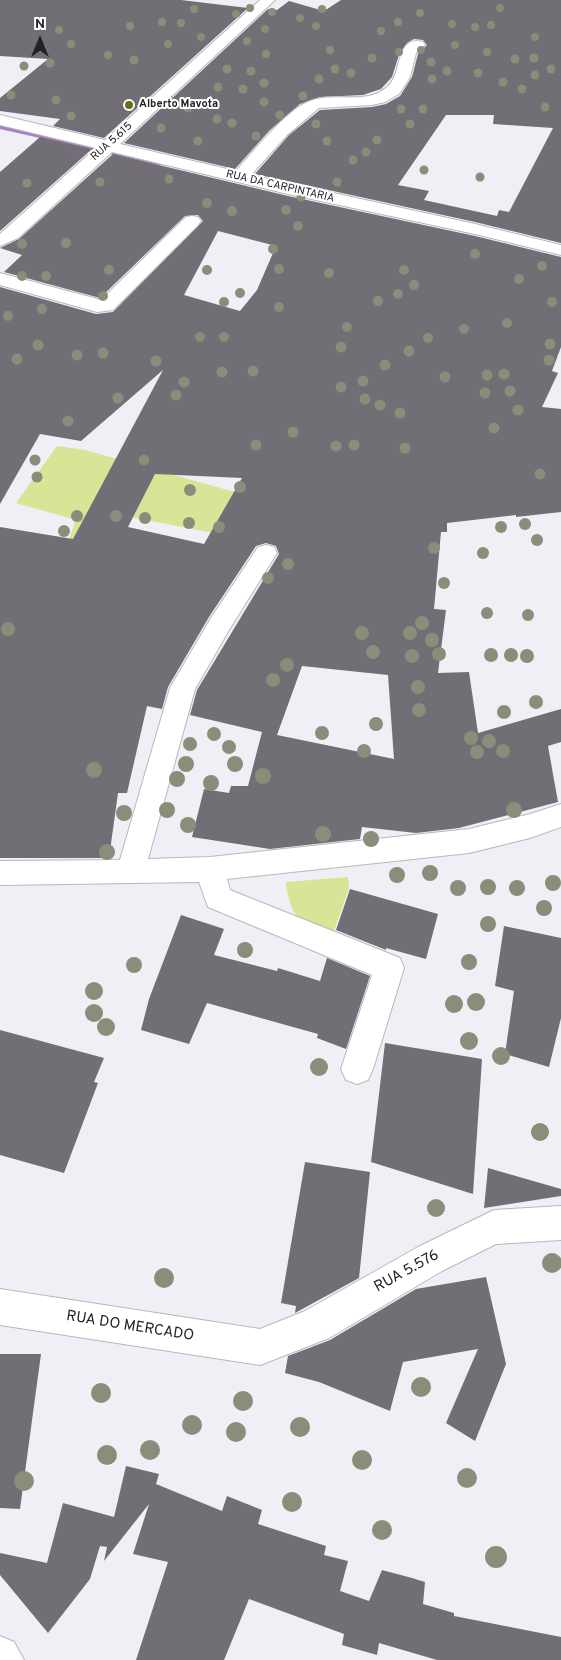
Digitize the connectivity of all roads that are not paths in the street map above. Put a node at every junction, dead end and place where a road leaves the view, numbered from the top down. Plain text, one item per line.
1 (268, 0) edge
2 (418, 46) dead end
3 (0, 120) edge
4 (108, 146) junction
5 (240, 178) junction
6 (192, 222) dead end
7 (0, 241) edge
8 (561, 250) edge
9 (0, 279) edge
10 (266, 553) dead end
11 (561, 815) edge
12 (210, 869) junction
13 (130, 872) junction
14 (0, 873) edge
15 (357, 1068) dead end
16 (561, 1223) edge
17 (0, 1307) edge
18 (260, 1347) joint
19 (0, 1656) edge
20 (3, 1660) edge

1 - 4 street, RUA 5.615
2 - 5 street
3 - 4 street, RUA DA CARPINTARIA
4 - 5 street, RUA DA CARPINTARIA
4 - 7 street, RUA 5.615
5 - 8 street, RUA DA CARPINTARIA
6 - 9 street
10 - 13 street
11 - 12 street
12 - 13 street
12 - 15 street
13 - 14 street
16 - 18 street, RUA 5.576
17 - 18 street, RUA DO MERCADO
19 - 20 street

